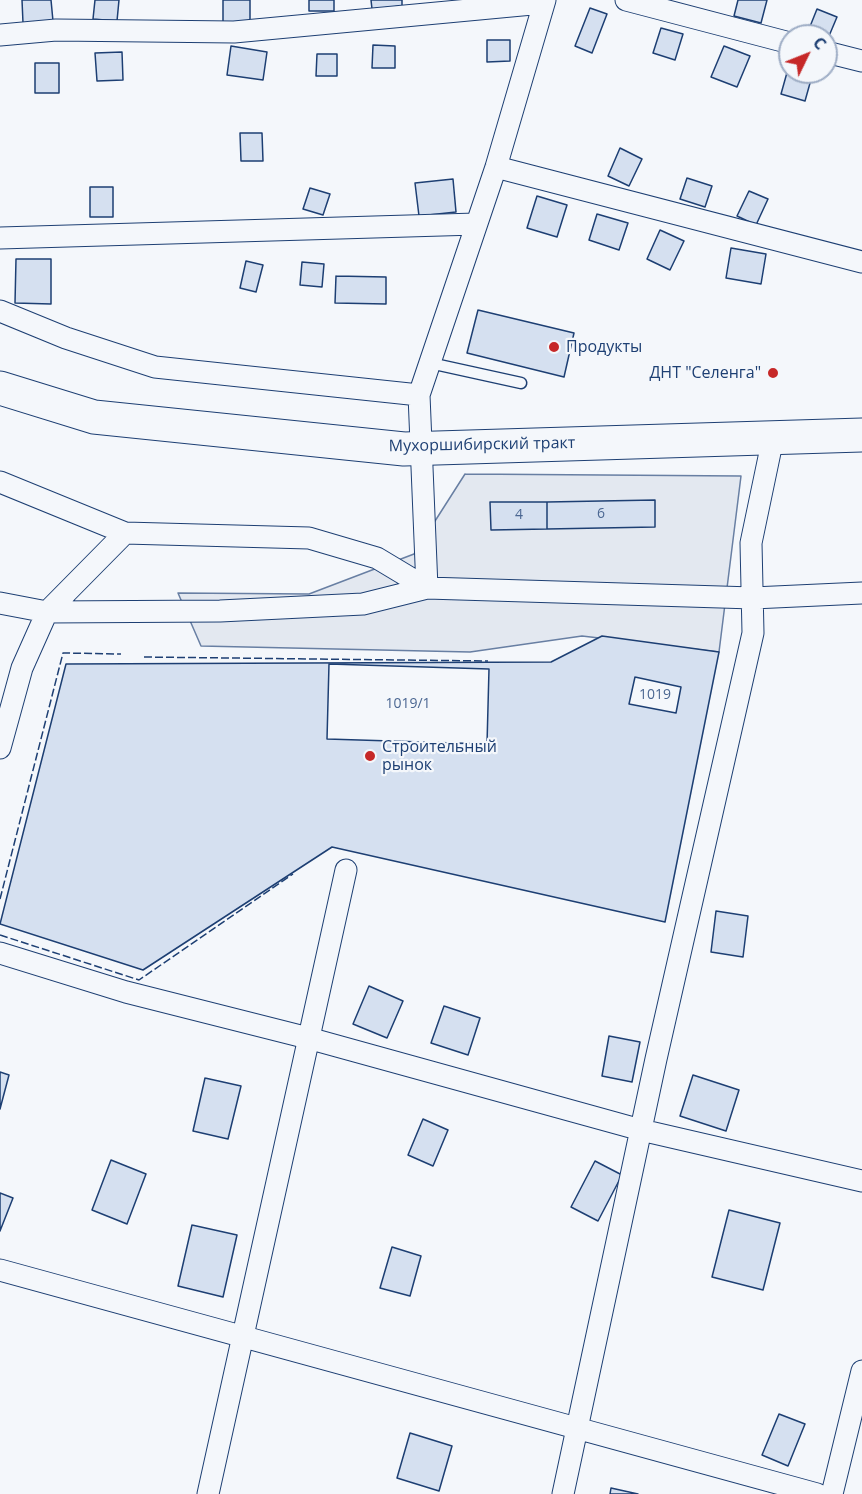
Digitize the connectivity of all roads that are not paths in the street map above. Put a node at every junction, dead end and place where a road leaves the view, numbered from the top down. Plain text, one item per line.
1 (626, 0) edge
2 (544, 2) edge
3 (0, 35) edge
4 (778, 40) edge
5 (838, 55) edge
6 (862, 61) edge
7 (496, 167) junction
8 (476, 224) junction
9 (0, 238) edge
10 (862, 262) edge
11 (0, 312) edge
12 (430, 363) junction
13 (521, 383) dead end
14 (0, 388) edge
15 (419, 395) junction
16 (862, 435) edge
17 (773, 438) junction
18 (421, 448) junction
19 (0, 482) edge
20 (125, 533) junction
21 (427, 588) junction
22 (862, 593) edge
23 (753, 598) junction
24 (0, 603) edge
25 (47, 612) junction
26 (0, 748) edge
27 (346, 870) dead end
28 (0, 953) edge
29 (309, 1038) junction
30 (641, 1130) junction
31 (862, 1181) edge
32 (0, 1270) edge
33 (241, 1336) junction
34 (861, 1382) edge
35 (578, 1428) junction
36 (208, 1494) edge
37 (563, 1494) edge
38 (817, 1494) edge
39 (832, 1494) edge

1 - 4 street
2 - 3 street
2 - 7 street
5 - 6 street
7 - 8 street
7 - 10 street
8 - 9 street
8 - 12 street
11 - 15 street
12 - 13 lane
12 - 15 street
14 - 18 main road, Мухоршибирский тракт
15 - 18 street
16 - 17 main road, Мухоршибирский тракт
17 - 18 main road, Мухоршибирский тракт
17 - 23 street
18 - 21 street
19 - 20 street
20 - 21 street
20 - 25 street
21 - 23 street
21 - 25 street
22 - 23 street
23 - 30 street
24 - 25 street
25 - 26 street
27 - 29 street
28 - 29 street
29 - 30 street
29 - 33 street
30 - 31 street
30 - 35 street
32 - 33 street
33 - 35 street
33 - 36 street
34 - 39 street
35 - 37 street
35 - 38 street

